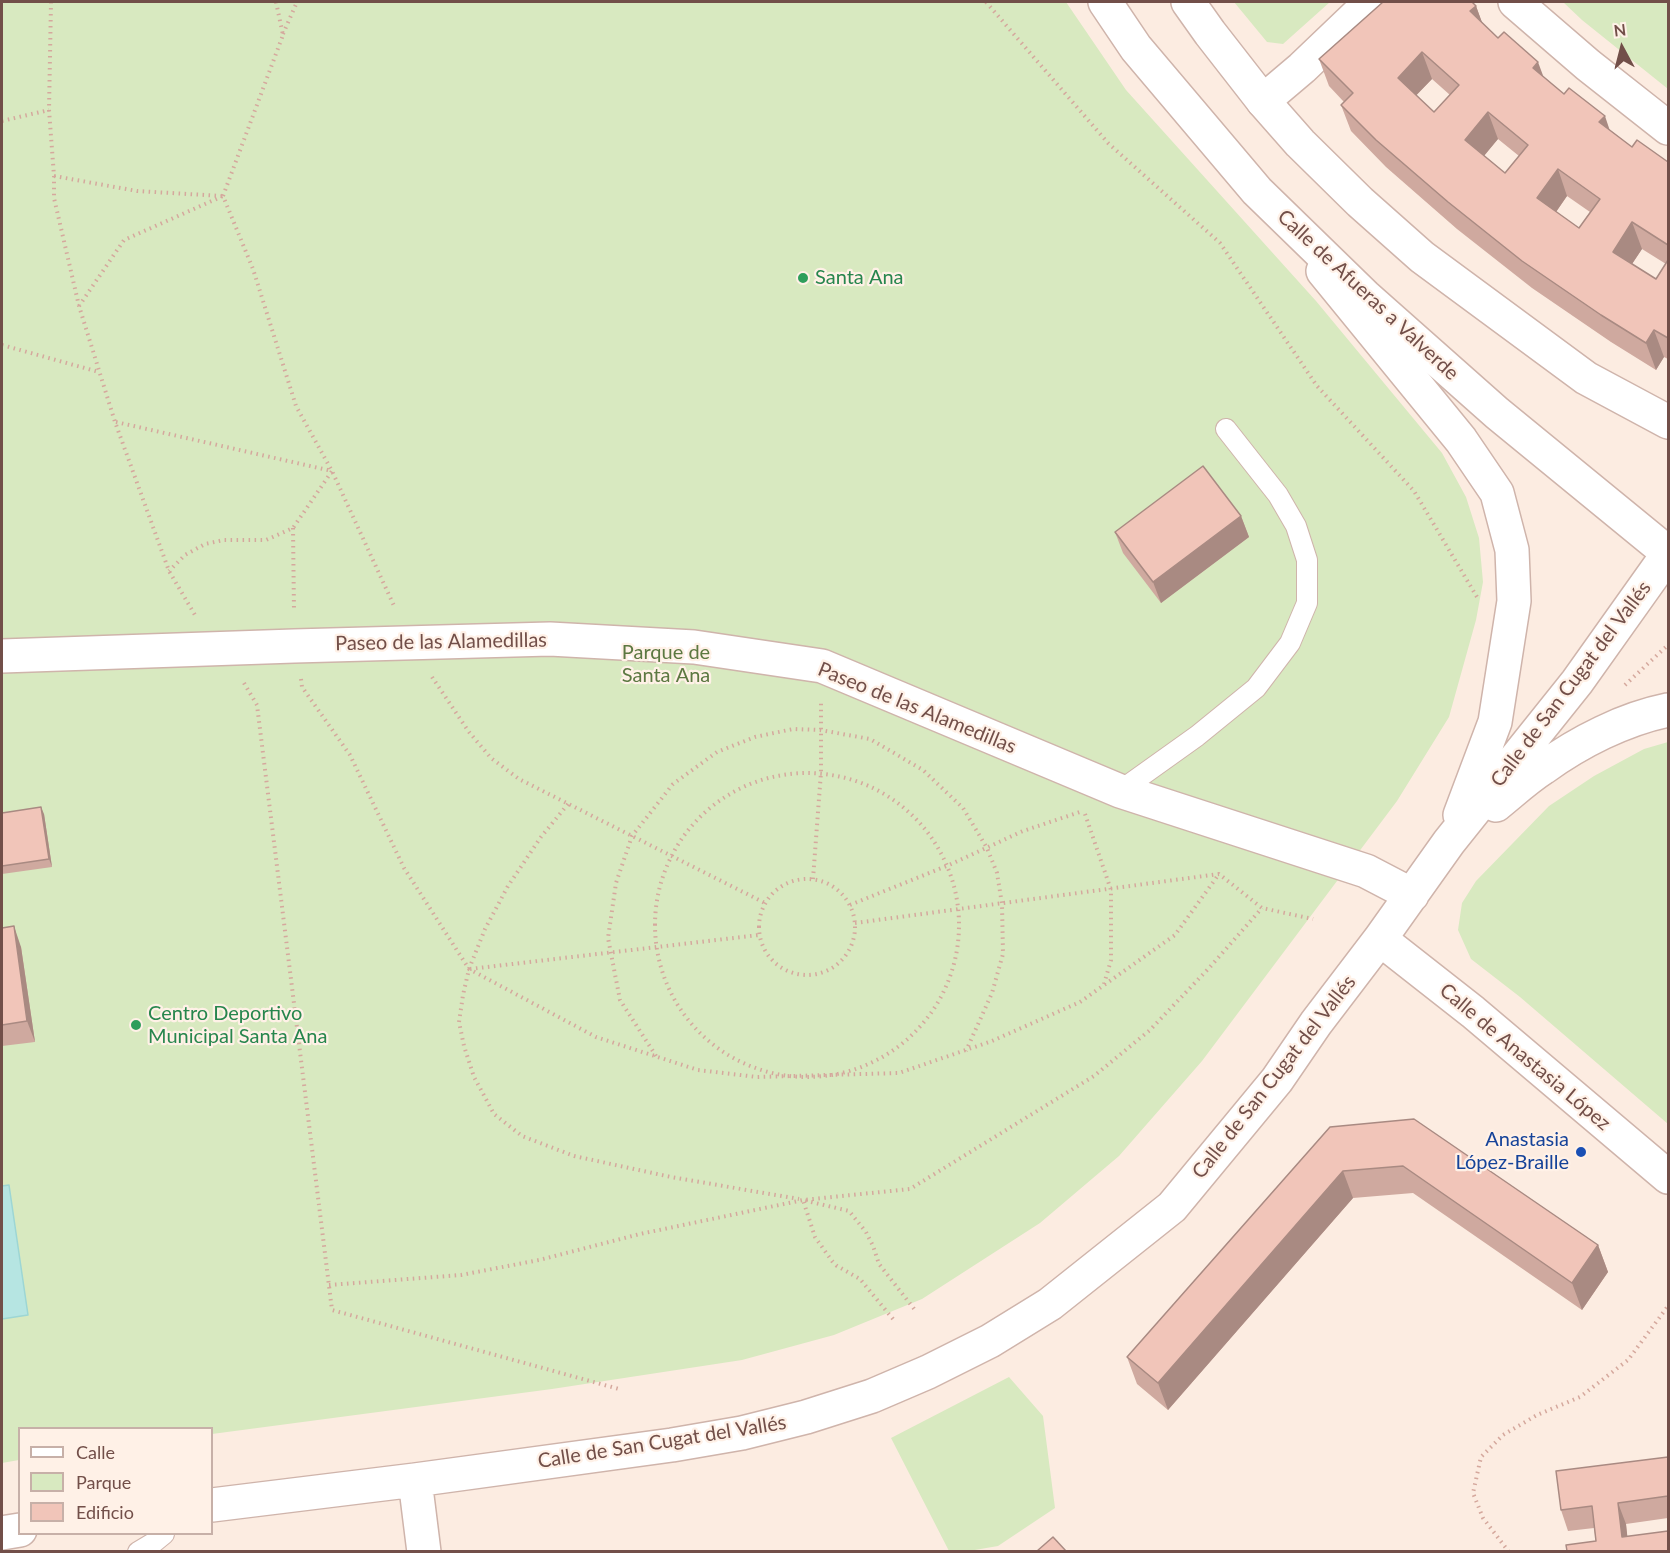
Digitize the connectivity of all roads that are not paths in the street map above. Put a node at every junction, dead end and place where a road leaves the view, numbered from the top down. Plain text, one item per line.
1 (1105, 2) edge
2 (1188, 2) edge
3 (1371, 2) edge
4 (1515, 2) edge
5 (1263, 101) junction
6 (1668, 128) edge
7 (1257, 191) junction
8 (1668, 423) edge
9 (1226, 429) dead end
10 (1668, 553) edge
11 (2, 656) edge
12 (1668, 710) edge
13 (1120, 791) junction
14 (1449, 842) junction
15 (1412, 895) junction
16 (1380, 939) junction
17 (1668, 1178) edge
18 (415, 1480) junction
19 (213, 1505) edge
20 (18, 1530) edge
21 (2, 1533) edge
22 (162, 1535) edge
23 (138, 1551) edge
24 (424, 1551) edge

1 - 7 street, Calle de Afueras a Valverde
2 - 5 street
3 - 5 street
4 - 6 street
5 - 8 street
7 - 10 street, Calle de Afueras a Valverde
7 - 14 street, Calle de San Cugat del Vallés
9 - 13 lane
10 - 14 street, Calle de San Cugat del Vallés
11 - 13 street, Paseo de las Alamedillas
12 - 14 street, Calle de San Cugat del Vallés
13 - 15 street, Paseo de las Alamedillas
14 - 15 street, Calle de San Cugat del Vallés
15 - 16 street, Calle de San Cugat del Vallés
16 - 17 street, Calle de Anastasia López
16 - 18 street, Calle de San Cugat del Vallés
18 - 19 street, Calle de San Cugat del Vallés
18 - 24 street
20 - 21 street
22 - 23 lane

